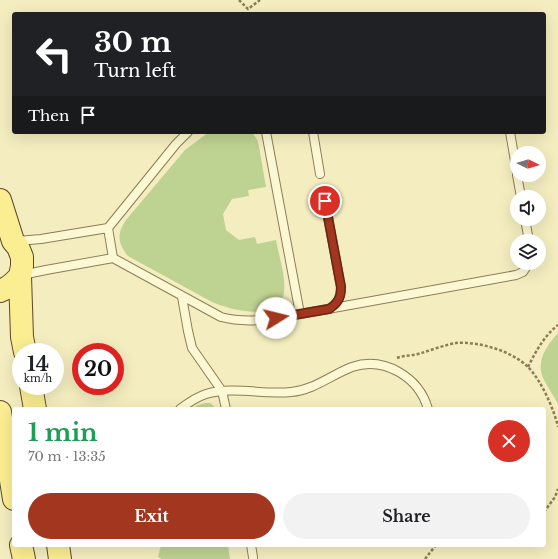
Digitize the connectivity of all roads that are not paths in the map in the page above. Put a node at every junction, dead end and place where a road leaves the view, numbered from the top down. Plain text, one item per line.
1 (186, 134) edge
2 (266, 134) edge
3 (313, 134) edge
4 (510, 134) edge
5 (512, 146) edge
6 (320, 174) dead end
7 (0, 200) edge
8 (325, 201) dead end
9 (108, 228) junction
10 (6, 238) edge
11 (113, 258) junction
12 (524, 270) edge
13 (20, 276) junction
14 (0, 291) edge
15 (182, 297) junction
16 (329, 309) junction
17 (300, 314) junction
18 (23, 343) edge
19 (222, 392) junction
20 (33, 395) edge
21 (35, 407) edge
22 (183, 407) edge
23 (226, 407) edge
24 (427, 407) edge
25 (0, 412) edge
26 (12, 487) edge
27 (22, 547) edge
28 (58, 547) edge
29 (251, 547) edge
30 (253, 557) dead end
31 (24, 559) edge
32 (60, 559) edge

1 - 9 lane
2 - 17 lane
3 - 6 lane
4 - 5 lane
7 - 10 main road
8 - 16 lane
9 - 10 lane
9 - 11 lane
10 - 13 main road
11 - 13 lane
11 - 15 lane
12 - 16 lane
13 - 14 main road
13 - 18 main road
15 - 17 lane
15 - 19 lane
16 - 17 lane
19 - 22 lane
19 - 23 lane
19 - 24 lane
20 - 21 main road
25 - 26 main road
27 - 31 main road
28 - 32 main road
29 - 30 lane

